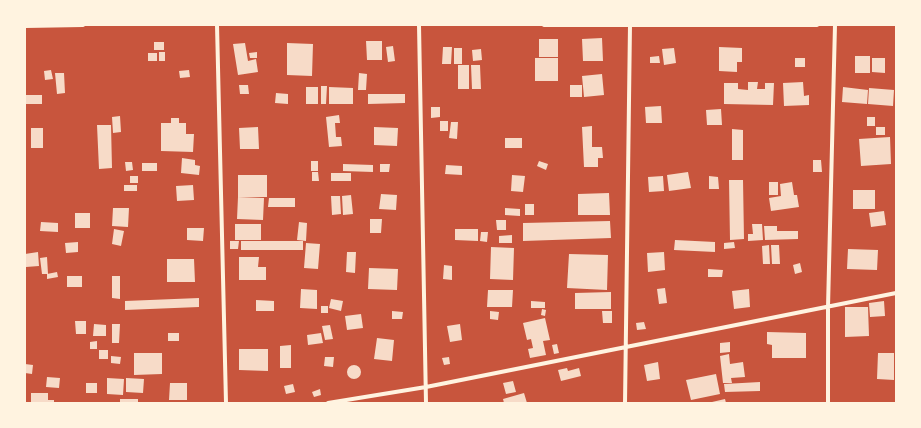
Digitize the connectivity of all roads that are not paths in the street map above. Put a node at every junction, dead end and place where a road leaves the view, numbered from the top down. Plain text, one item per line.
1 (83, 25) edge
2 (217, 25) edge
3 (419, 25) edge
4 (544, 25) edge
5 (630, 25) edge
6 (817, 25) edge
7 (835, 25) edge
8 (25, 26) edge
9 (896, 293) edge
10 (828, 307) junction
11 (626, 347) junction
12 (426, 387) junction
13 (226, 403) edge
14 (328, 403) edge
15 (426, 403) edge
16 (625, 403) edge
17 (828, 403) edge

1 - 8 street
2 - 13 street
3 - 12 street
4 - 5 street
5 - 6 street
5 - 11 street
7 - 10 street
9 - 10 street
10 - 11 street
10 - 17 street
11 - 12 street
11 - 16 street
12 - 14 street
12 - 15 street

